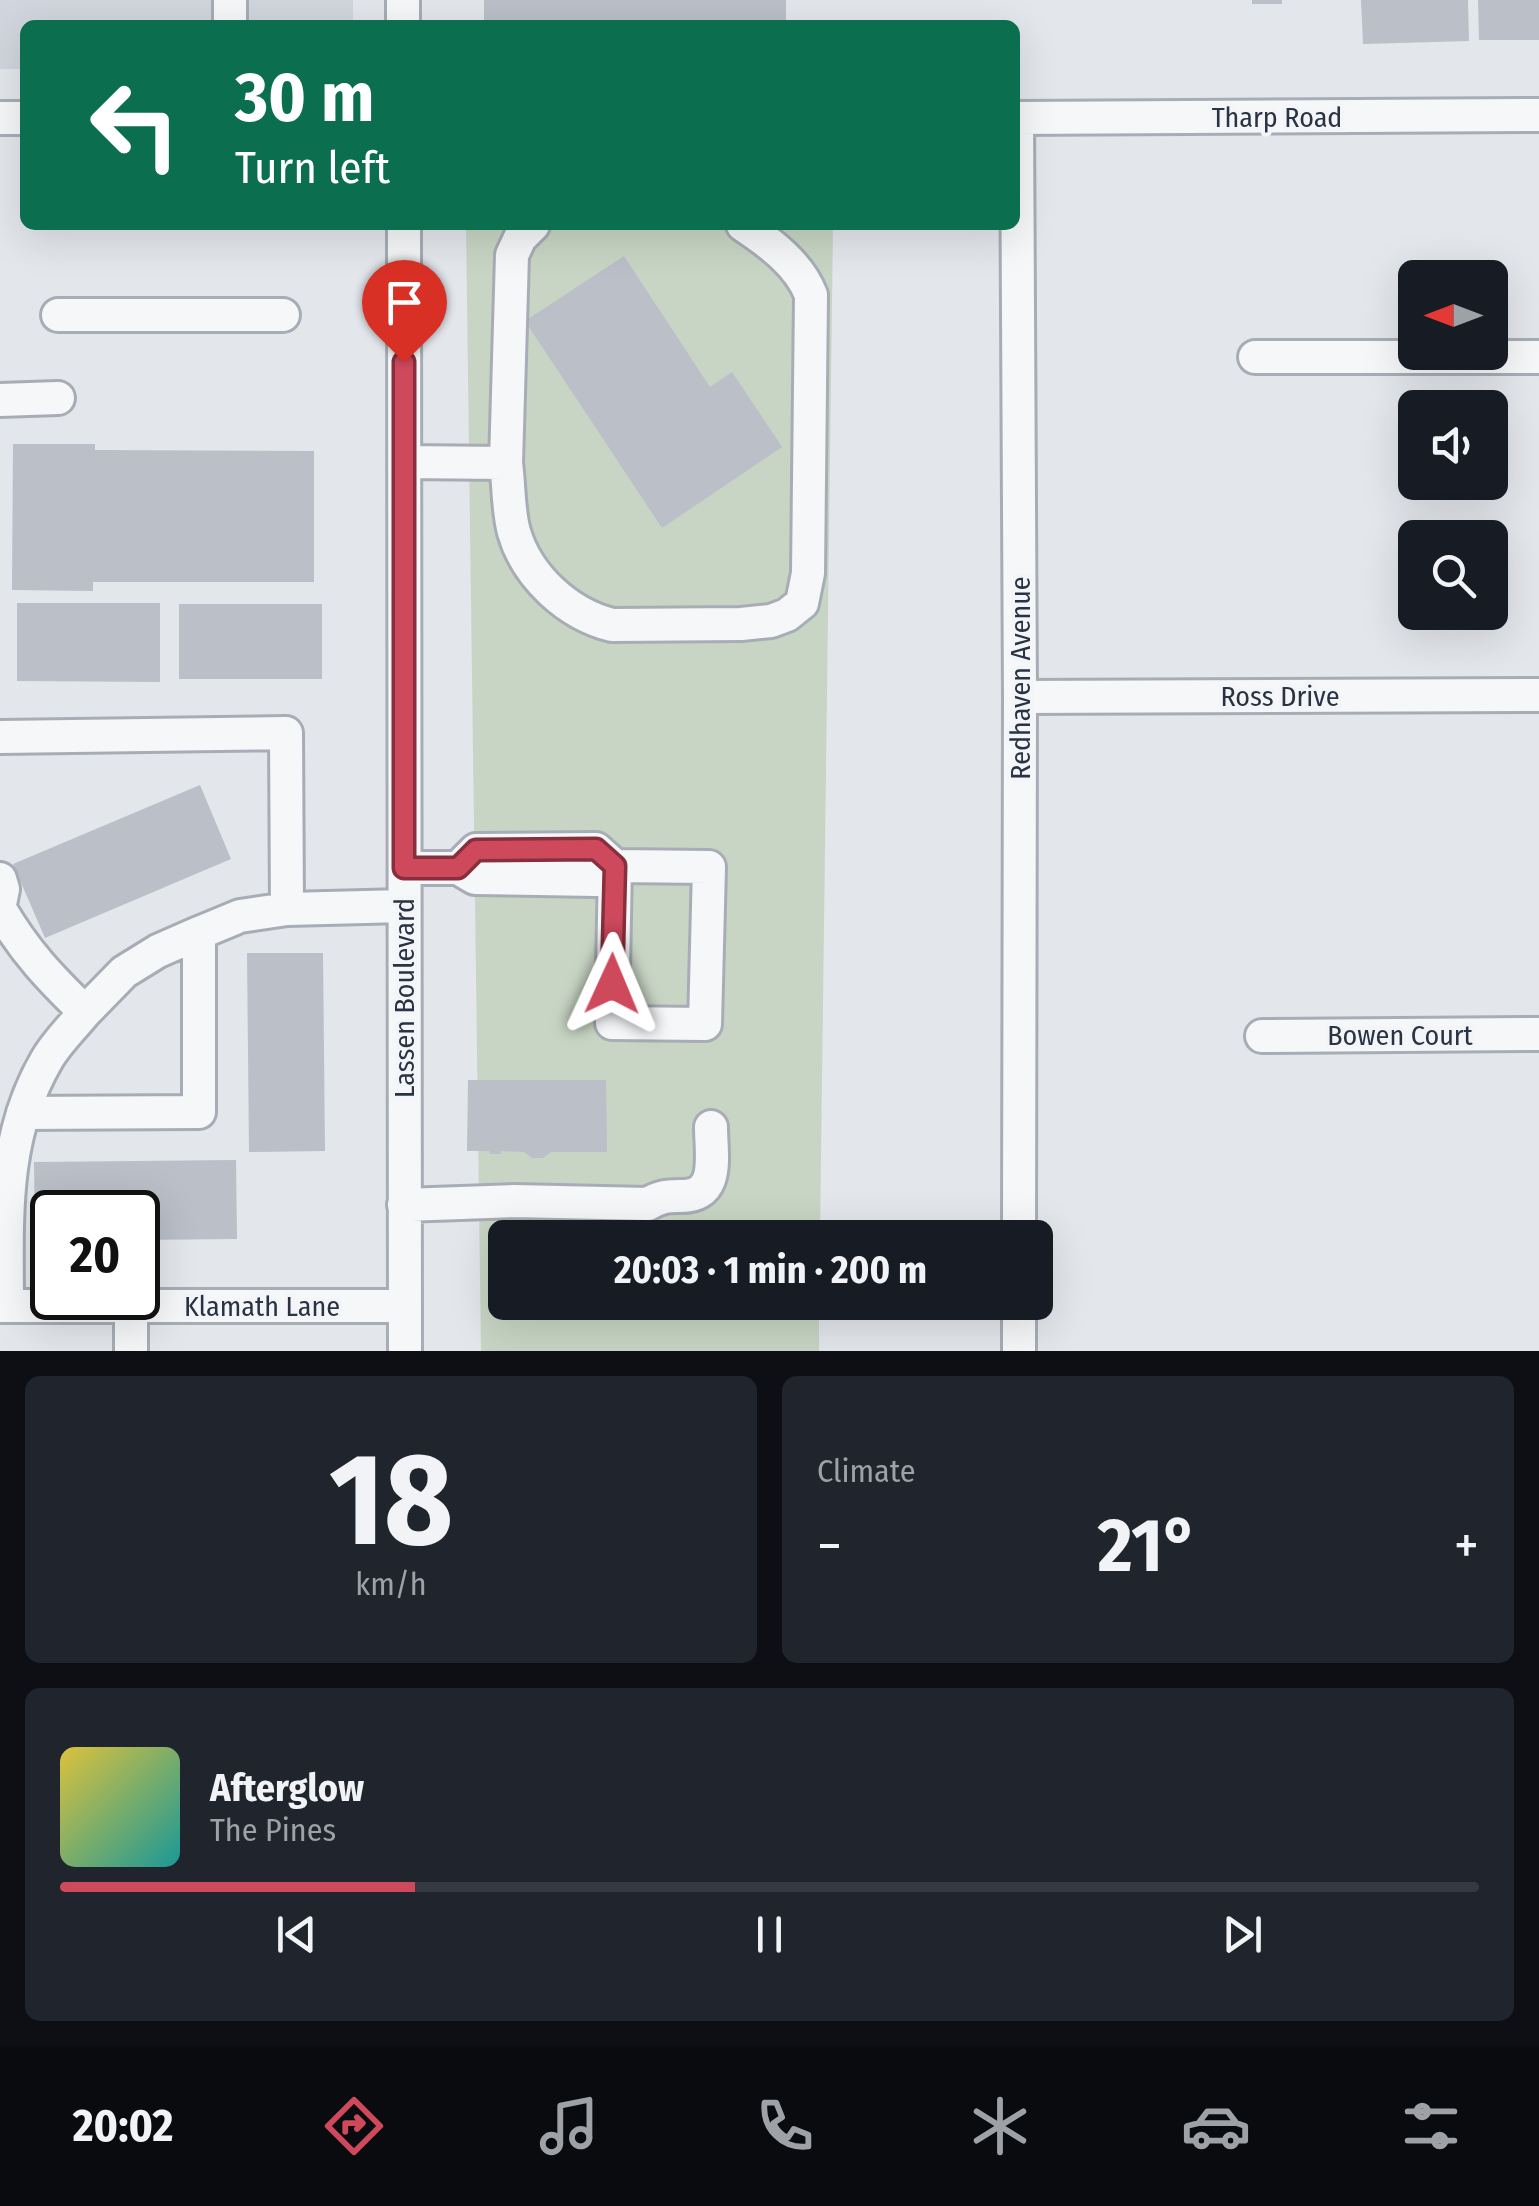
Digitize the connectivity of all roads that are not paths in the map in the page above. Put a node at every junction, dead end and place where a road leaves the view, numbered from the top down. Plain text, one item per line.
1 (1539, 116) edge
2 (1020, 118) edge
3 (404, 230) edge
4 (528, 230) edge
5 (750, 230) edge
6 (1017, 230) edge
7 (283, 315) dead end
8 (58, 316) dead end
9 (1254, 357) dead end
10 (1539, 358) edge
11 (58, 398) dead end
12 (0, 400) edge
13 (404, 462) junction
14 (506, 463) junction
15 (1539, 695) edge
16 (1020, 698) junction
17 (0, 736) edge
18 (615, 866) junction
19 (404, 868) junction
20 (0, 879) edge
21 (0, 906) edge
22 (404, 906) junction
23 (287, 909) junction
24 (199, 933) junction
25 (85, 1012) junction
26 (1539, 1034) edge
27 (1262, 1036) dead end
28 (23, 1113) junction
29 (711, 1126) dead end
30 (3, 1202) edge
31 (404, 1205) junction
32 (1019, 1220) edge
33 (4, 1306) edge
34 (30, 1306) edge
35 (160, 1306) edge
36 (404, 1306) junction
37 (132, 1320) edge
38 (1019, 1320) edge
39 (132, 1351) edge
40 (404, 1351) edge
41 (1019, 1351) edge

1 - 2 street, Tharp Road
3 - 13 street, Lassen Boulevard
4 - 14 street
5 - 14 street
6 - 16 street, Redhaven Avenue
7 - 8 street
9 - 10 street
11 - 12 street
13 - 14 street
13 - 19 street, Lassen Boulevard
15 - 16 street, Ross Drive
16 - 32 street, Redhaven Avenue
17 - 23 street
18 - 18 street
18 - 19 street
19 - 22 street, Lassen Boulevard
20 - 21 street
21 - 25 street
22 - 23 street
22 - 31 street, Lassen Boulevard
23 - 24 street
24 - 25 street
24 - 28 street
25 - 28 street
26 - 27 street, Bowen Court
28 - 30 street
29 - 31 street
30 - 33 street
31 - 36 street, Lassen Boulevard
33 - 34 street, Klamath Lane
35 - 36 street, Klamath Lane
36 - 40 street, Lassen Boulevard
37 - 39 street
38 - 41 street

